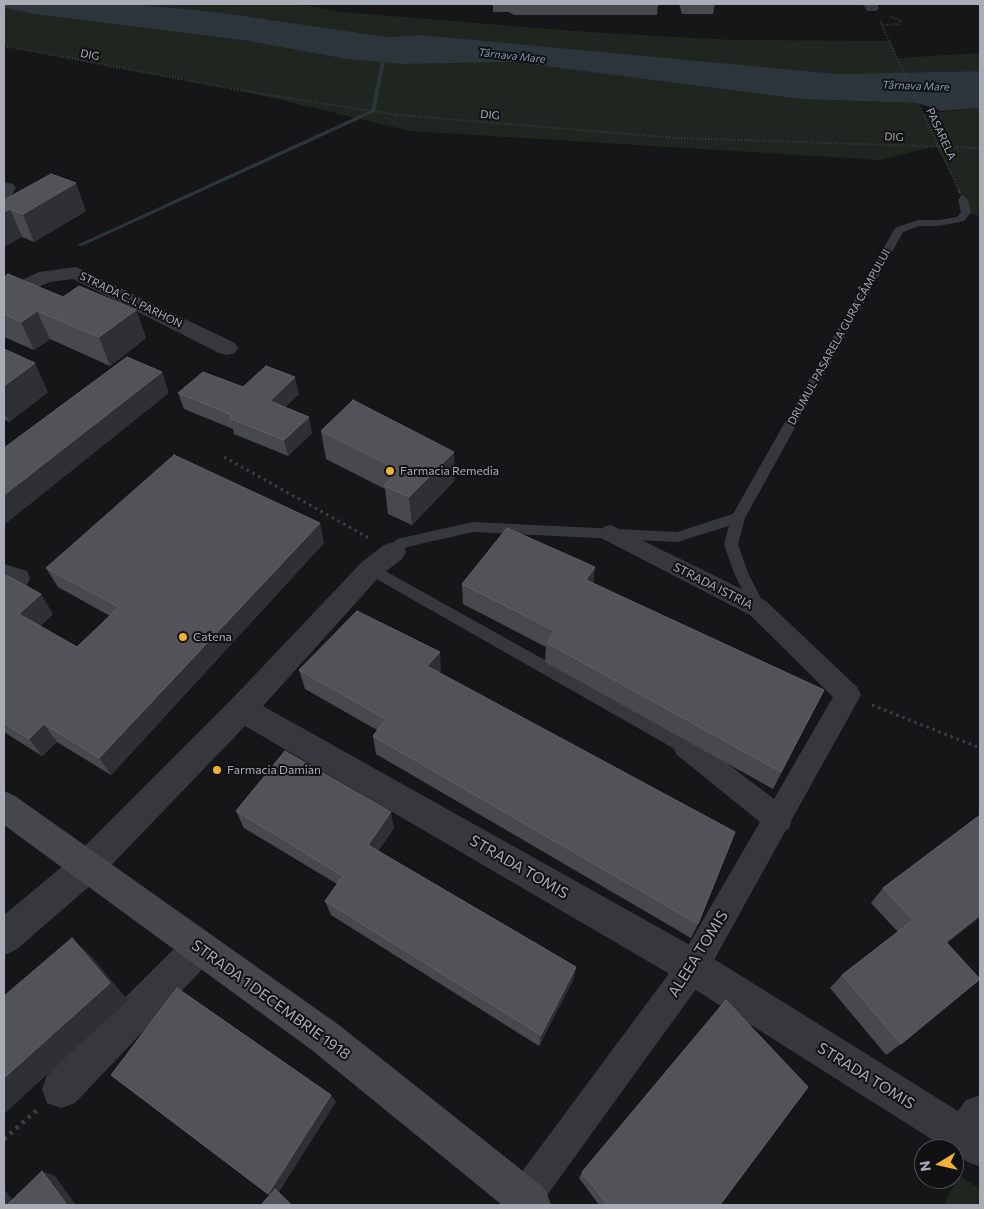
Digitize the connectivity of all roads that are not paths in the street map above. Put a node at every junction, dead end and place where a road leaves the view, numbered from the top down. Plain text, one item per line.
1 (4, 186) edge
2 (4, 194) edge
3 (963, 199) road end
4 (4, 295) edge
5 (227, 348) dead end
6 (738, 518) junction
7 (611, 533) junction
8 (394, 552) joint
9 (371, 569) junction
10 (758, 608) junction
11 (848, 695) joint
12 (242, 709) junction
13 (686, 747) joint
14 (4, 806) edge
15 (779, 820) junction
16 (87, 867) junction
17 (4, 938) edge
18 (199, 948) junction
19 (693, 967) junction
20 (61, 1089) road end
21 (974, 1133) edge
22 (524, 1203) edge

1 - 2 street
3 - 6 lane, DRUMUL PASARELA GURA CÂMPULUI
4 - 5 street, STRADA C. I. PARHON
6 - 7 lane
6 - 10 lane
7 - 8 lane
7 - 10 street, STRADA ISTRIA
8 - 9 street
9 - 12 street
9 - 13 lane
10 - 11 street, STRADA ISTRIA
11 - 15 street, ALEEA TOMIS
12 - 16 street
12 - 19 street, STRADA TOMIS
13 - 15 street
14 - 16 main road, STRADA 1 DECEMBRIE 1918
15 - 19 street, ALEEA TOMIS
16 - 17 street
16 - 18 main road, STRADA 1 DECEMBRIE 1918
18 - 20 street
18 - 22 main road, STRADA 1 DECEMBRIE 1918
19 - 21 street, STRADA TOMIS
19 - 22 street, ALEEA TOMIS

